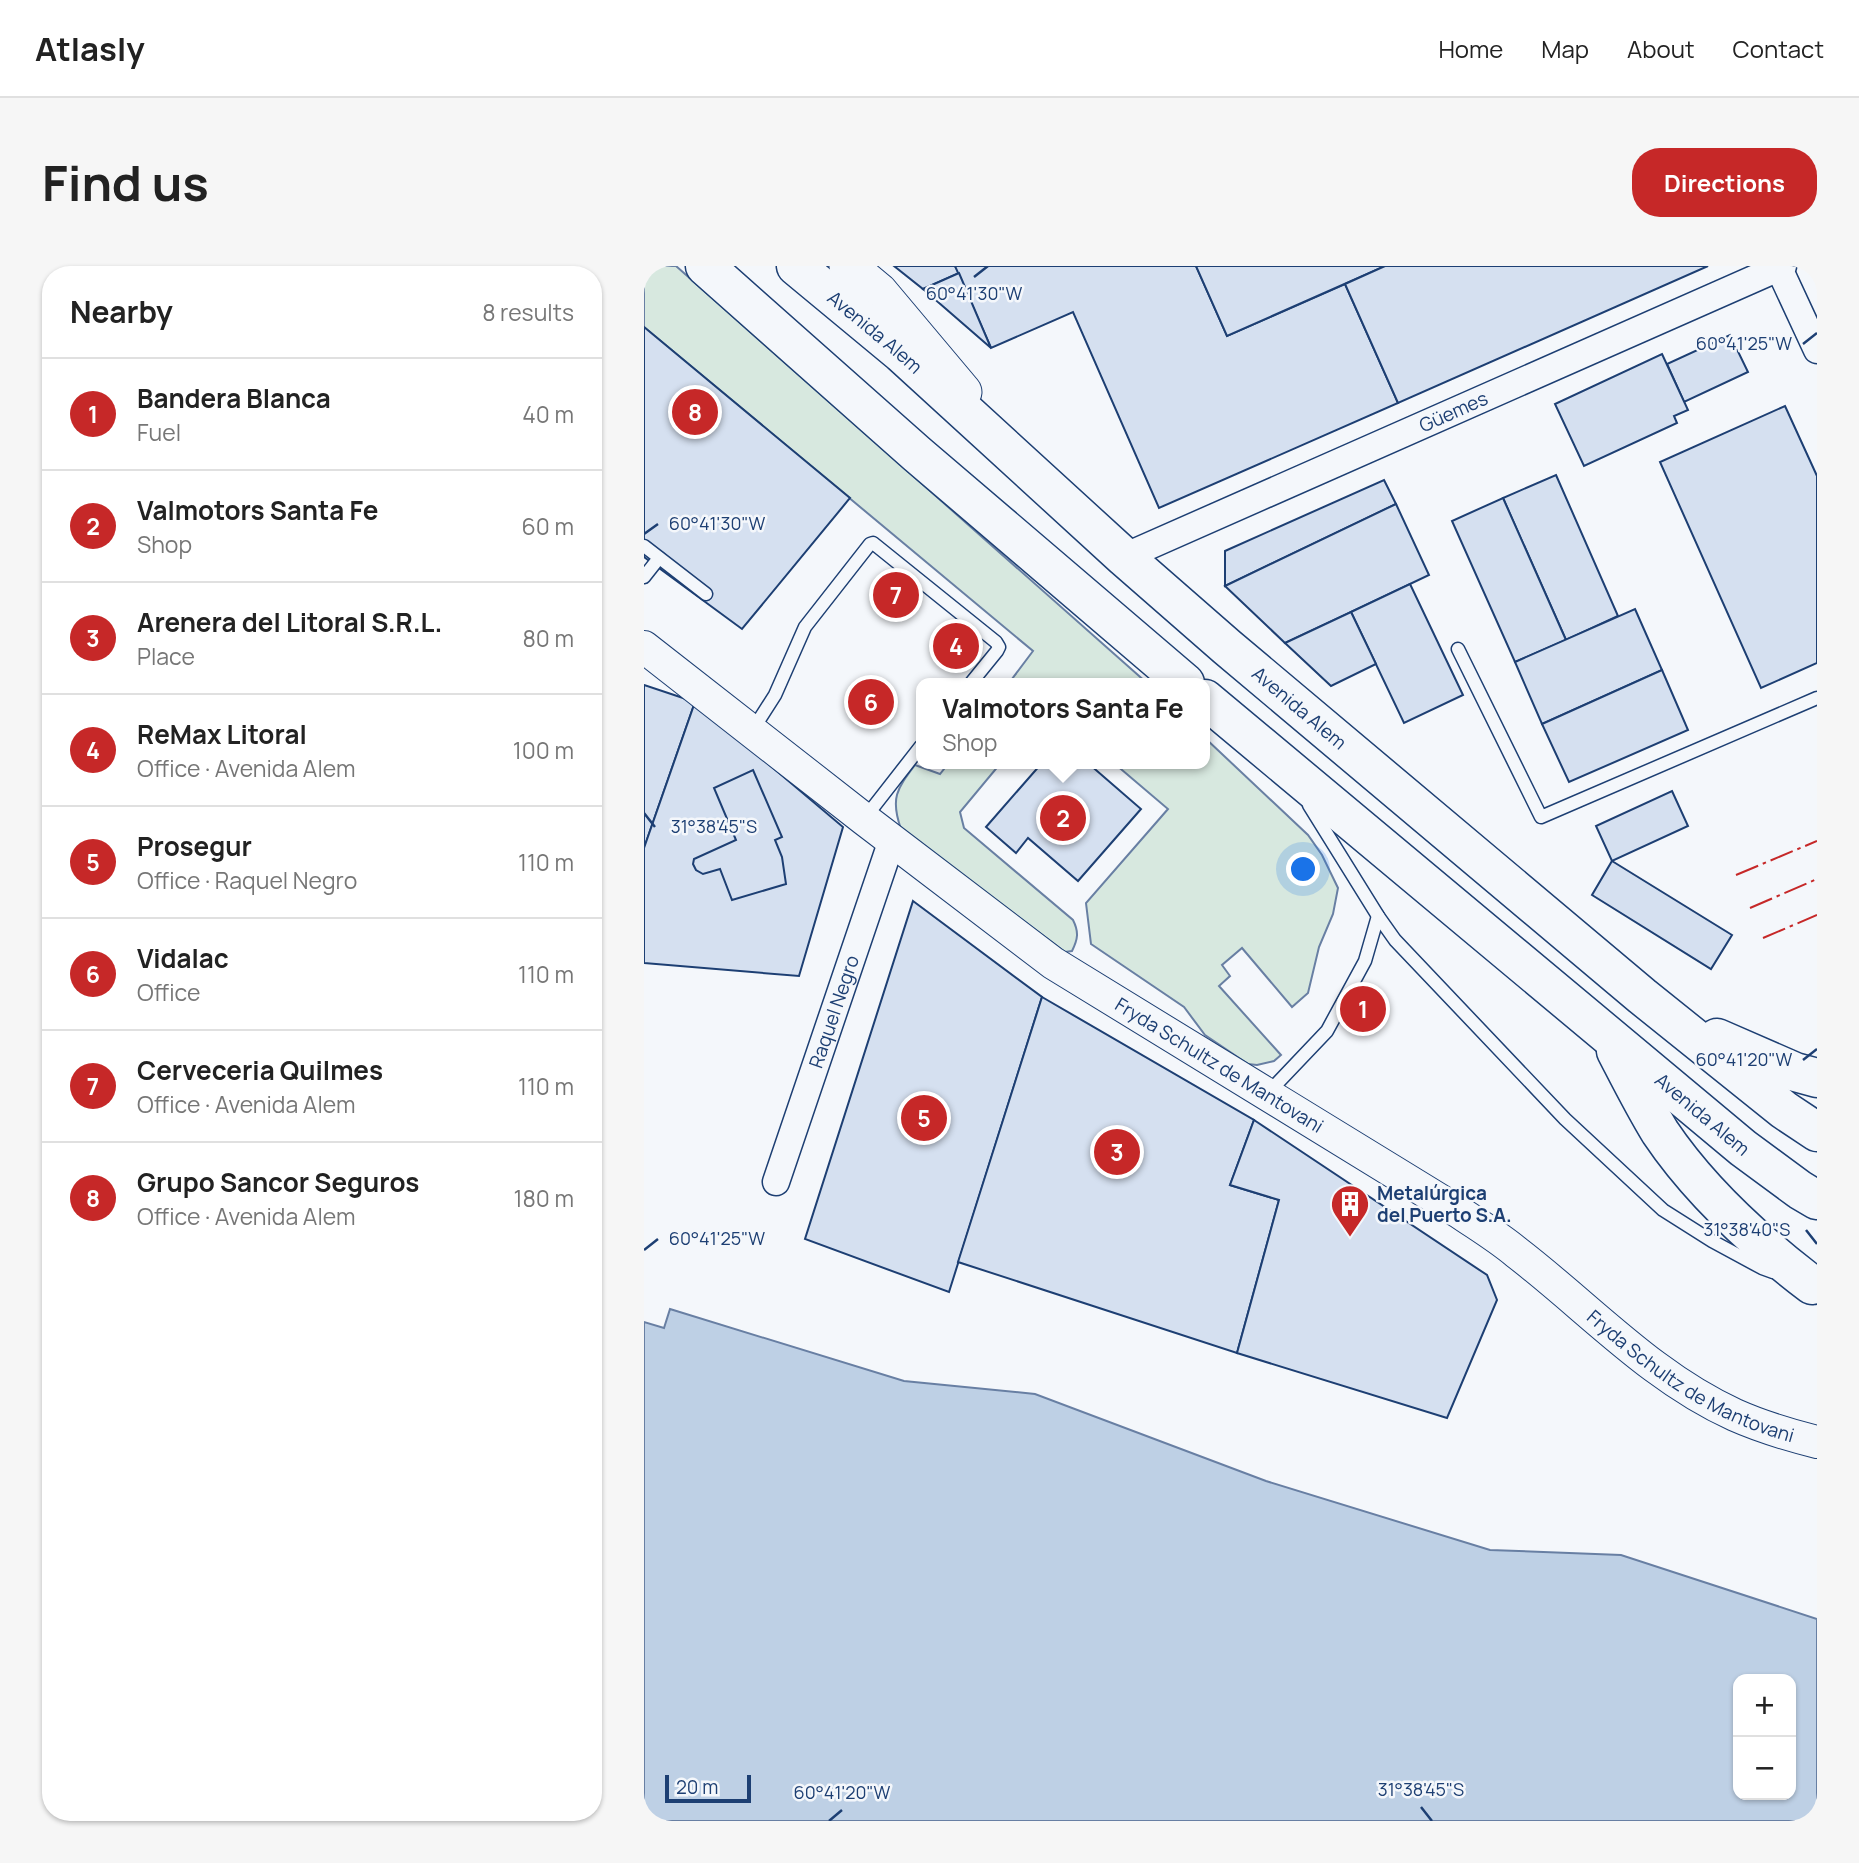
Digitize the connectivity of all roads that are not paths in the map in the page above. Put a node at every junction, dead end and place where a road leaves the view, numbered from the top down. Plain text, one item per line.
1 (705, 266) edge
2 (796, 266) edge
3 (848, 266) edge
4 (1780, 267) edge
5 (1817, 350) edge
6 (1029, 471) junction
7 (644, 546) edge
8 (1124, 557) junction
9 (659, 558) junction
10 (644, 577) edge
11 (706, 594) dead end
12 (644, 647) edge
13 (1458, 649) dead end
14 (975, 678) edge
15 (1179, 678) edge
16 (1817, 698) edge
17 (1210, 703) edge
18 (751, 731) junction
19 (916, 752) edge
20 (1287, 768) junction
21 (864, 819) junction
22 (892, 841) junction
23 (1378, 916) junction
24 (1642, 996) junction
25 (1605, 1031) junction
26 (1817, 1078) edge
27 (1267, 1094) junction
28 (1817, 1132) edge
29 (776, 1182) dead end
30 (1817, 1199) edge
31 (1815, 1287) edge
32 (1817, 1442) edge

1 - 15 highway
2 - 6 highway, Avenida Alem
3 - 6 main road
4 - 5 street
4 - 8 street, Güemes
6 - 8 highway, Avenida Alem
7 - 9 lane
8 - 24 highway, Avenida Alem
9 - 10 lane
9 - 11 lane
12 - 18 street, Fryda Schultz de Mantovani
13 - 16 lane
14 - 18 lane
17 - 20 highway, Avenida Alem
18 - 21 street, Fryda Schultz de Mantovani
19 - 21 lane
20 - 23 lane
20 - 25 highway, Avenida Alem
21 - 22 street, Fryda Schultz de Mantovani
22 - 27 street, Fryda Schultz de Mantovani
22 - 29 street, Raquel Negro
23 - 27 lane
23 - 31 lane
24 - 26 highway
24 - 28 highway, Avenida Alem
25 - 30 highway, Avenida Alem
25 - 31 highway
27 - 32 street, Fryda Schultz de Mantovani

